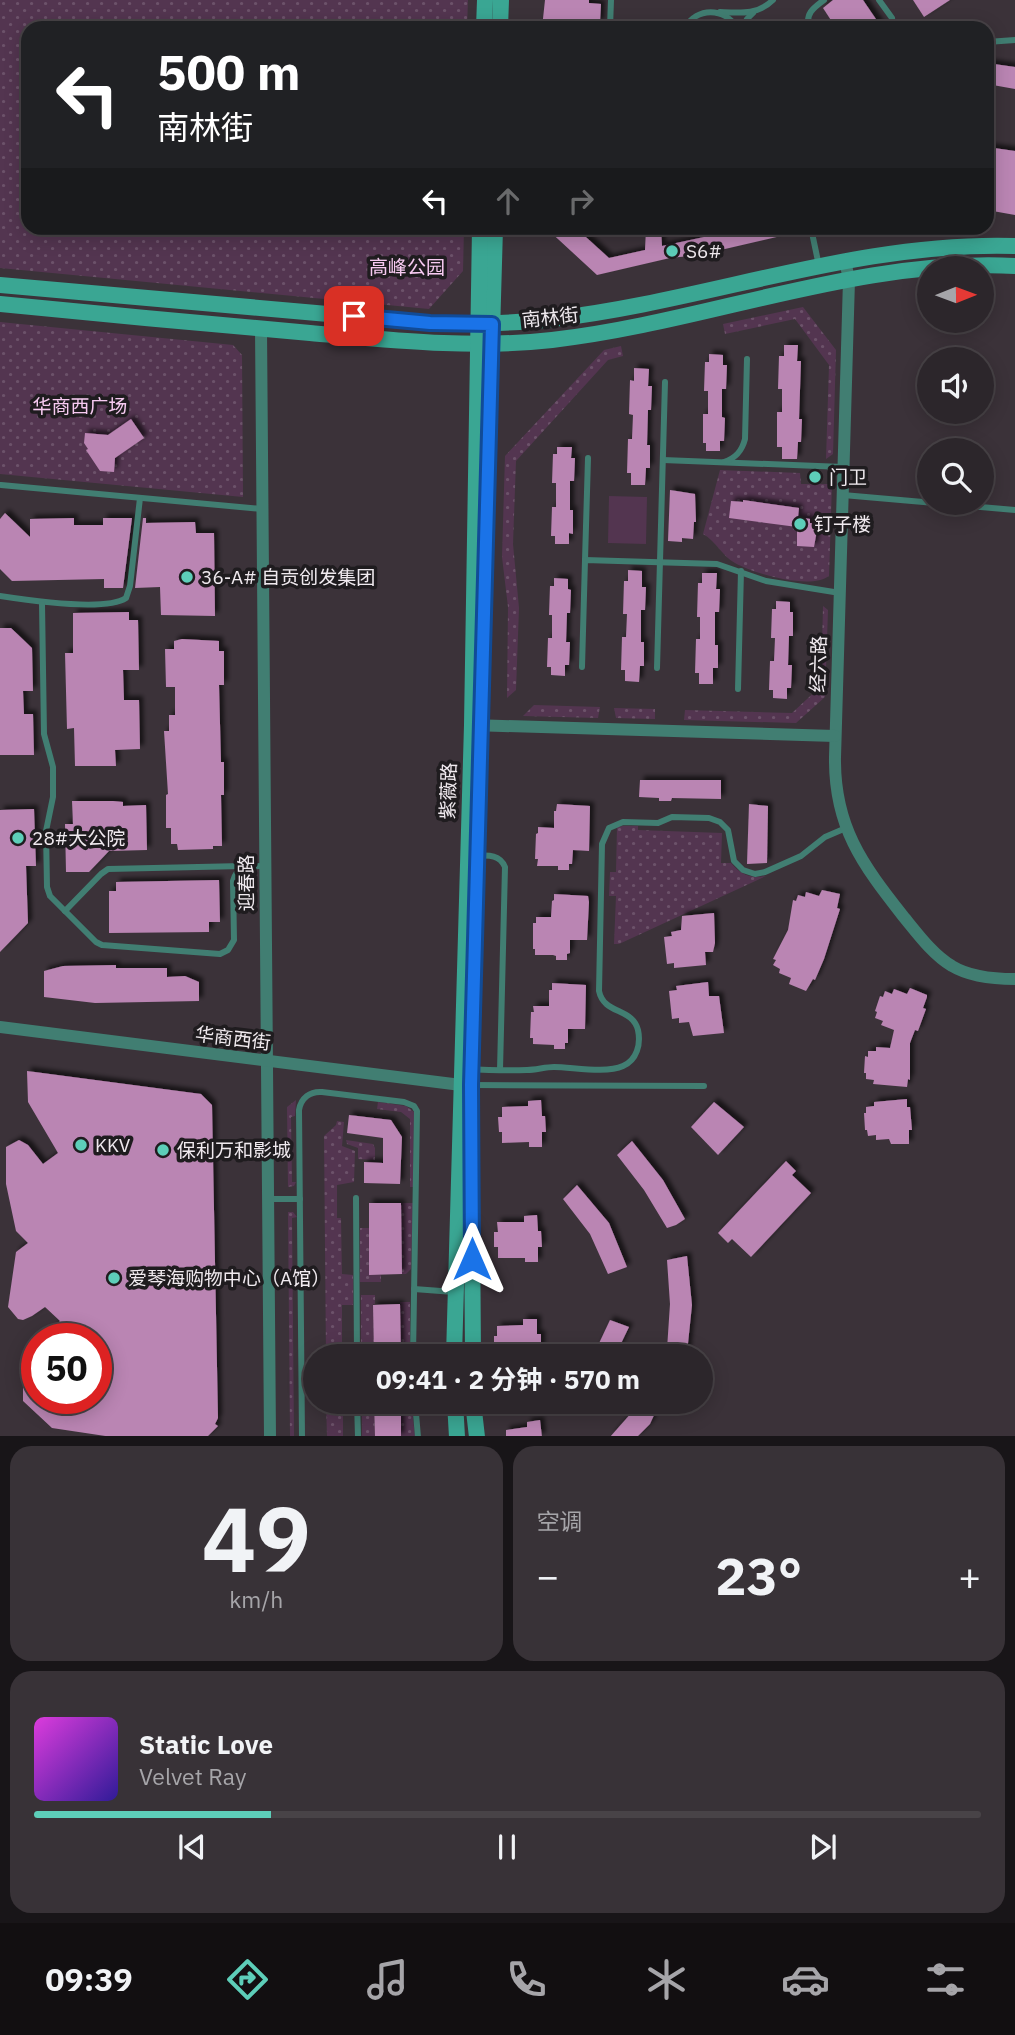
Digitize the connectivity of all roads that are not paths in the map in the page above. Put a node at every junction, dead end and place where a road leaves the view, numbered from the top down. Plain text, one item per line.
1 (485, 0) edge
2 (501, 0) edge
3 (611, 0) edge
4 (774, 0) edge
5 (824, 0) edge
6 (879, 0) edge
7 (757, 11) junction
8 (715, 12) junction
9 (892, 18) dead end
10 (484, 21) edge
11 (500, 21) edge
12 (610, 21) edge
13 (691, 21) edge
14 (731, 21) edge
15 (746, 21) edge
16 (808, 21) edge
17 (1015, 40) edge
18 (994, 42) edge
19 (480, 235) edge
20 (494, 235) edge
21 (813, 235) edge
22 (1015, 246) edge
23 (845, 260) junction
24 (819, 265) junction
25 (1015, 266) edge
26 (849, 280) junction
27 (0, 285) edge
28 (0, 304) edge
29 (485, 324) junction
30 (261, 329) junction
31 (485, 345) junction
32 (747, 359) dead end
33 (665, 382) dead end
34 (588, 458) dead end
35 (663, 460) junction
36 (722, 462) junction
37 (844, 467) junction
38 (1, 485) edge
39 (843, 495) junction
40 (140, 498) junction
41 (262, 509) junction
42 (1015, 510) edge
43 (585, 560) junction
44 (660, 562) junction
45 (741, 571) junction
46 (840, 593) junction
47 (0, 596) edge
48 (42, 604) junction
49 (582, 667) dead end
50 (657, 668) dead end
51 (737, 689) dead end
52 (477, 725) junction
53 (835, 736) junction
54 (846, 828) junction
55 (467, 856) junction
56 (248, 866) junction
57 (265, 866) junction
58 (65, 911) junction
59 (1015, 979) edge
60 (0, 1027) edge
61 (267, 1062) junction
62 (500, 1070) junction
63 (466, 1077) junction
64 (704, 1086) dead end
65 (356, 1198) dead end
66 (268, 1199) junction
67 (300, 1199) junction
68 (414, 1289) junction
69 (456, 1292) junction
70 (357, 1344) edge
71 (413, 1344) edge
72 (454, 1344) edge
73 (473, 1344) edge
74 (358, 1414) edge
75 (416, 1414) edge
76 (456, 1414) edge
77 (474, 1414) edge
78 (270, 1436) edge
79 (302, 1436) edge
80 (358, 1436) edge
81 (418, 1436) edge
82 (457, 1436) edge
83 (477, 1436) edge

1 - 10 main road
2 - 11 main road
3 - 12 lane
4 - 7 lane
5 - 16 lane
6 - 9 lane
7 - 8 lane
7 - 15 lane
8 - 13 lane
8 - 14 lane
17 - 18 lane
19 - 29 main road, 紫薇路
20 - 29 main road, 紫薇路
21 - 24 lane
22 - 23 main road, 南林街
23 - 24 main road, 南林街
23 - 26 street, 经六路
24 - 29 main road, 南林街
25 - 26 main road, 南林街
26 - 31 main road, 南林街
26 - 37 street, 经六路
27 - 29 main road, 南林街
28 - 30 main road, 南林街
29 - 31 main road, 紫薇路
30 - 31 main road, 南林街
30 - 41 street, 迎春路
31 - 52 main road, 紫薇路
32 - 36 lane
33 - 35 lane
34 - 43 lane
35 - 36 lane
35 - 44 lane
36 - 37 lane
37 - 39 street, 经六路
38 - 40 lane
39 - 42 lane
39 - 46 street, 经六路
40 - 41 lane
40 - 48 lane
41 - 57 street, 迎春路
43 - 44 lane
43 - 49 lane
44 - 45 lane
44 - 50 lane
45 - 46 lane
45 - 51 lane
46 - 53 street, 经六路
47 - 48 lane
48 - 58 lane
52 - 53 street
52 - 55 main road, 紫薇路
52 - 63 main road, 紫薇路
53 - 54 street, 经六路
54 - 59 street, 经六路
54 - 62 lane
55 - 62 lane
55 - 63 main road, 紫薇路
56 - 57 lane
56 - 58 lane
56 - 58 lane
57 - 61 street, 迎春路
60 - 61 street, 华商西街
61 - 63 street, 华商西街
61 - 66 street, 迎春路
62 - 63 lane
63 - 64 lane
63 - 69 main road, 紫薇路
63 - 73 main road, 紫薇路
65 - 70 lane
66 - 67 lane
66 - 78 street, 迎春路
67 - 68 lane
67 - 79 lane
68 - 69 lane
68 - 71 lane
69 - 72 main road, 紫薇路
74 - 80 lane
75 - 81 lane
76 - 82 main road
77 - 83 main road

